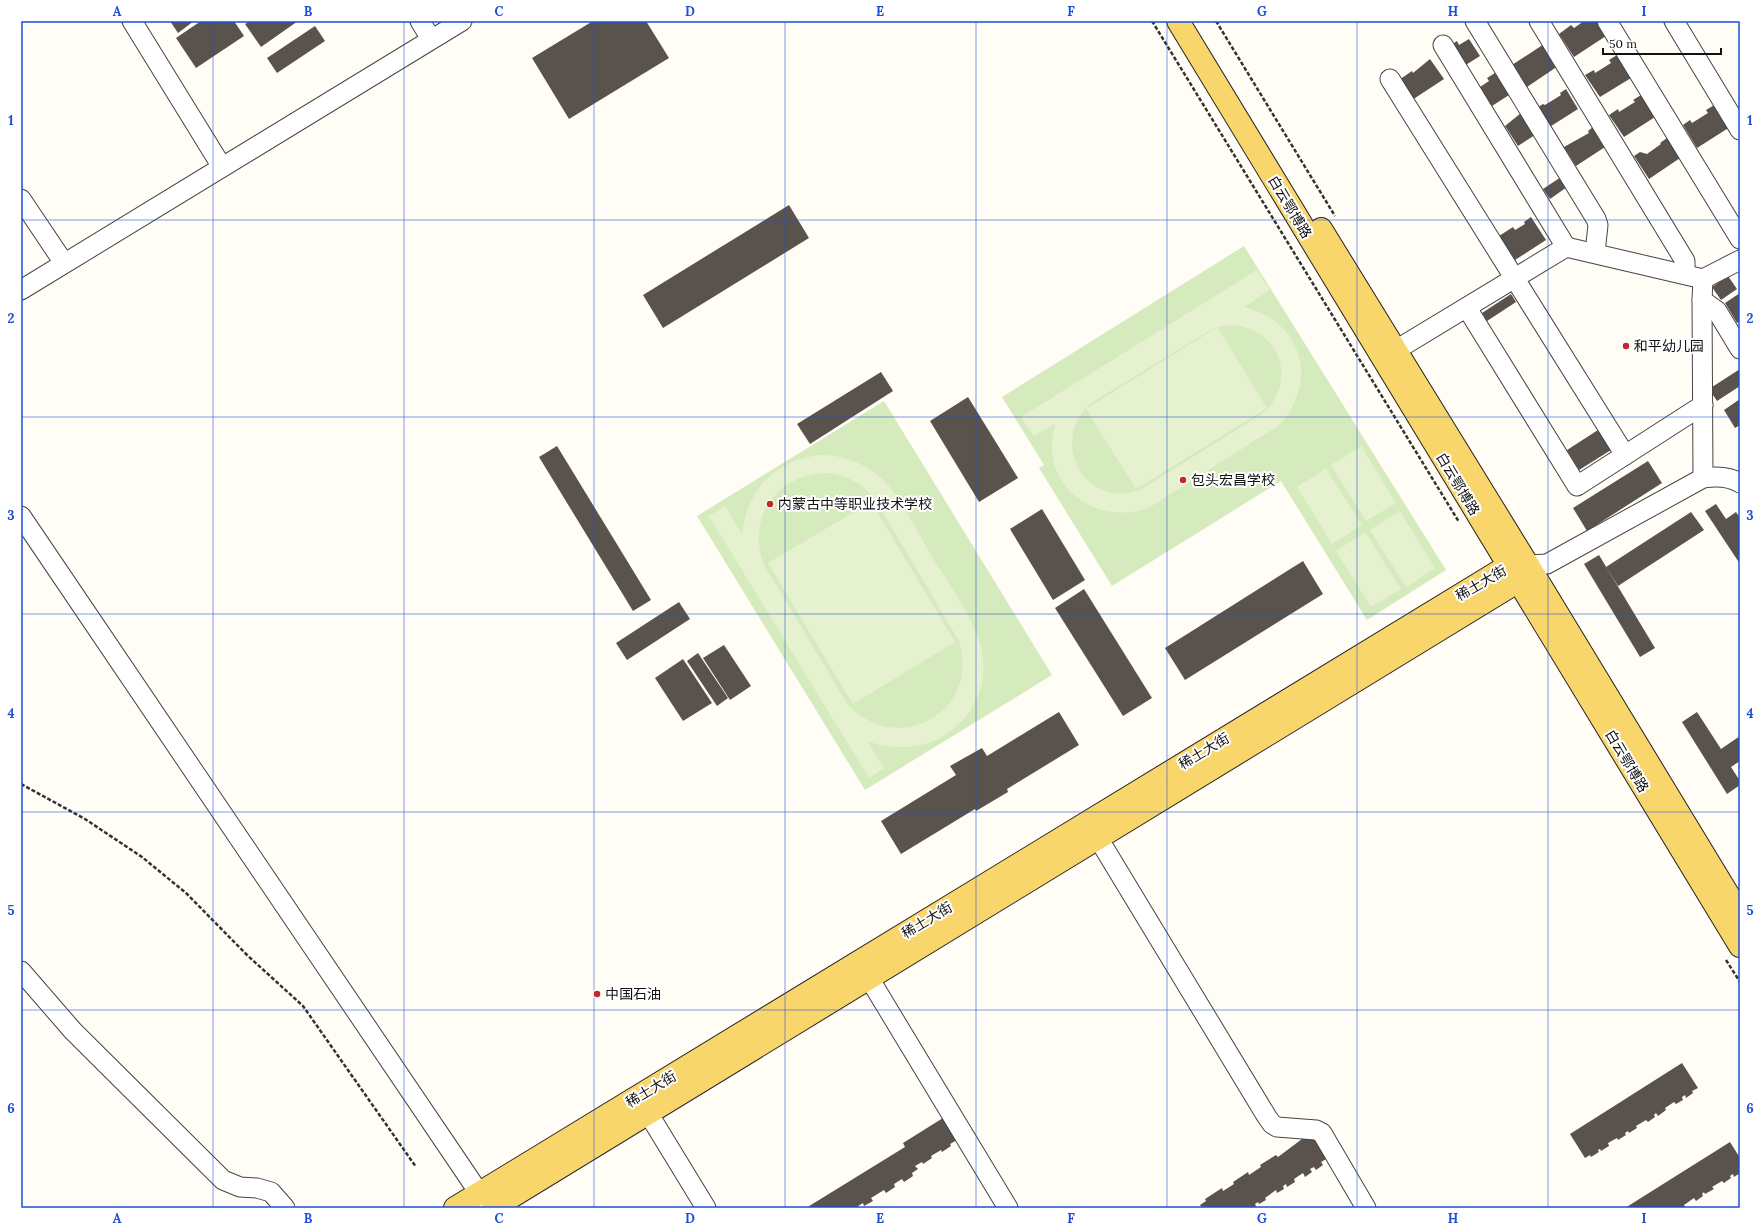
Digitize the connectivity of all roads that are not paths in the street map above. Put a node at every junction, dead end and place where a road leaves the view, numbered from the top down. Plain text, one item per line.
1 (132, 21) edge
2 (420, 21) edge
3 (462, 21) edge
4 (1178, 21) edge
5 (1194, 21) edge
6 (1475, 21) edge
7 (1539, 21) edge
8 (1607, 21) edge
9 (1674, 21) edge
10 (432, 39) junction
11 (1443, 46) dead end
12 (1390, 78) dead end
13 (1740, 130) edge
14 (222, 167) junction
15 (21, 199) edge
16 (1740, 239) edge
17 (1566, 247) junction
18 (1595, 253) junction
19 (1740, 260) edge
20 (64, 264) junction
21 (1685, 274) junction
22 (1516, 279) junction
23 (1703, 279) junction
24 (21, 290) edge
25 (1702, 300) junction
26 (1467, 308) junction
27 (1740, 349) edge
28 (1396, 350) junction
29 (1703, 405) junction
30 (1625, 455) junction
31 (1703, 478) junction
32 (1740, 483) edge
33 (21, 516) edge
34 (1518, 571) junction
35 (1098, 838) junction
36 (1740, 914) edge
37 (1732, 951) edge
38 (21, 971) edge
39 (869, 978) junction
40 (648, 1113) junction
41 (487, 1203) edge
42 (285, 1208) edge
43 (455, 1208) edge
44 (706, 1208) edge
45 (1008, 1208) edge
46 (1366, 1208) edge

1 - 14 street
2 - 10 street
3 - 10 street
4 - 34 main road, 白云鄂博路
5 - 28 main road, 白云鄂博路
6 - 18 street
7 - 21 street
8 - 16 street
9 - 13 street
10 - 14 street
11 - 17 street
12 - 22 street
14 - 20 street
15 - 20 street
17 - 18 street
17 - 22 street
18 - 21 street
19 - 23 street
20 - 24 street
21 - 23 street
22 - 26 street
22 - 30 street
23 - 25 street
25 - 27 street
25 - 29 street
26 - 28 street
26 - 30 street
28 - 34 main road, 白云鄂博路
29 - 30 street
29 - 31 street
31 - 32 street
31 - 34 street
33 - 41 street
34 - 35 main road, 稀土大街
34 - 36 main road, 白云鄂博路
34 - 37 main road, 白云鄂博路
34 - 41 main road, 稀土大街
35 - 39 main road, 稀土大街
35 - 46 street
38 - 42 street
39 - 40 main road, 稀土大街
39 - 45 street
40 - 41 main road, 稀土大街
40 - 44 street
41 - 43 main road, 稀土大街

